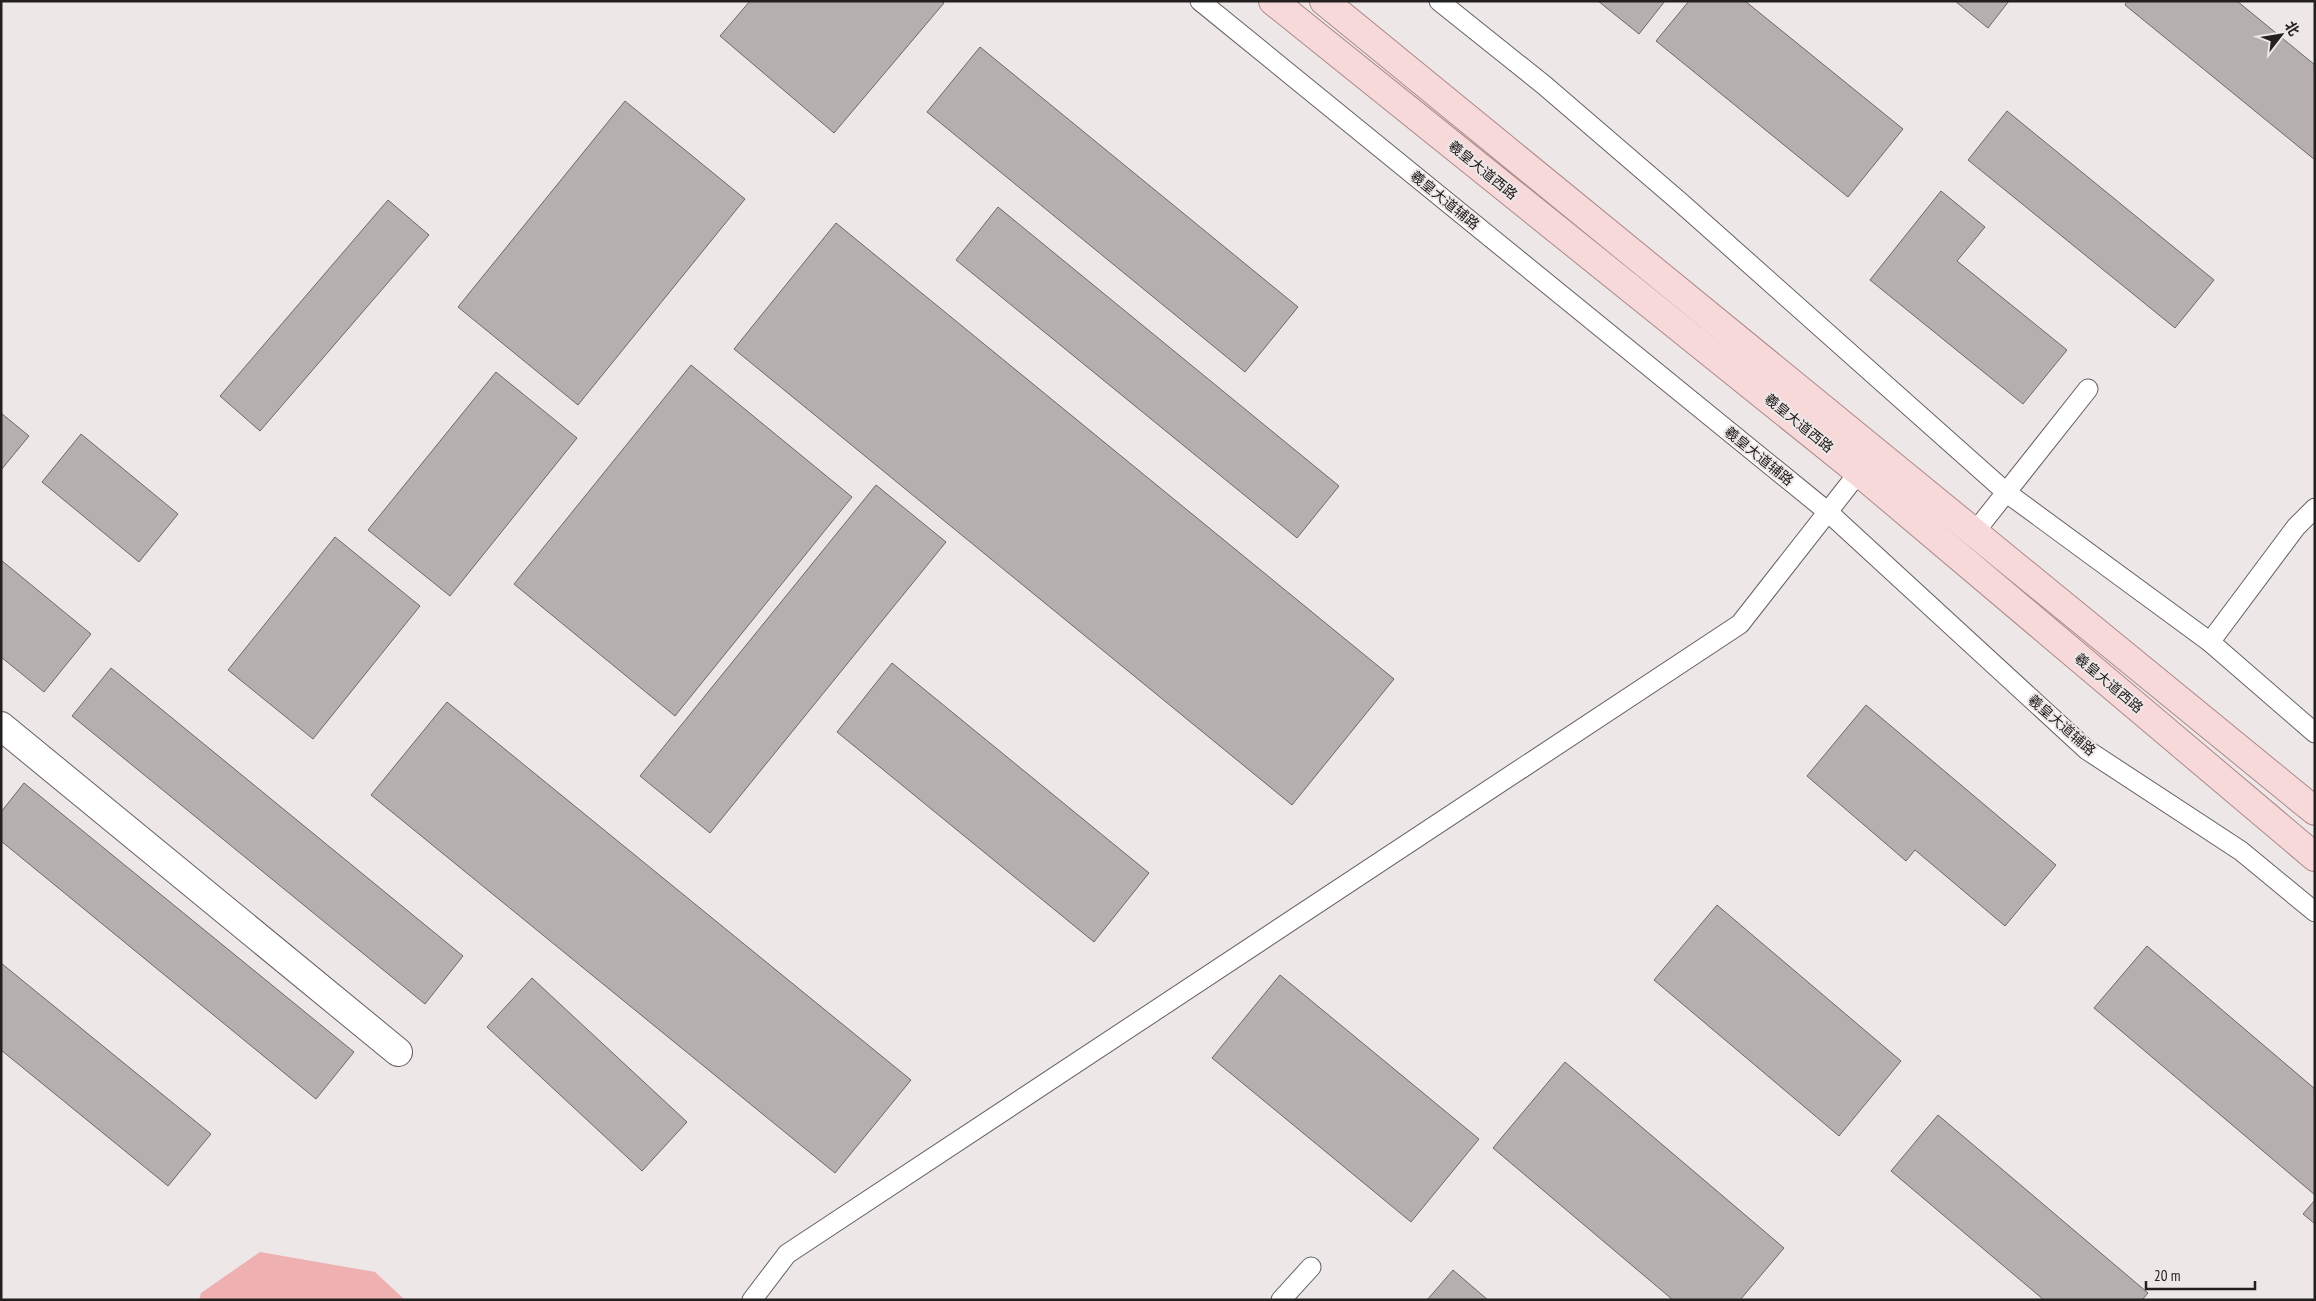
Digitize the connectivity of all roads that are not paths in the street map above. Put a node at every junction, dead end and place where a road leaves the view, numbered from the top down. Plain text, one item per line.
1 (1200, 1) edge
2 (1273, 1) edge
3 (1324, 1) edge
4 (1439, 1) edge
5 (2088, 389) dead end
6 (1859, 472) junction
7 (2007, 493) junction
8 (2315, 508) edge
9 (1828, 512) junction
10 (1974, 533) junction
11 (2210, 642) junction
12 (1, 726) edge
13 (2315, 732) edge
14 (2315, 811) edge
15 (2315, 856) edge
16 (2315, 912) edge
17 (398, 1052) dead end
18 (1311, 1267) dead end
19 (752, 1300) edge
20 (1281, 1300) edge

1 - 9 lane, 羲皇大道辅路
2 - 6 main road, 羲皇大道西路
3 - 10 main road, 羲皇大道西路
4 - 7 lane
5 - 7 lane
6 - 9 lane
6 - 15 main road, 羲皇大道西路
7 - 10 lane
7 - 11 lane
8 - 11 lane
9 - 16 lane, 羲皇大道辅路
9 - 19 lane
10 - 14 main road, 羲皇大道西路
11 - 13 lane
12 - 17 street
18 - 20 lane

